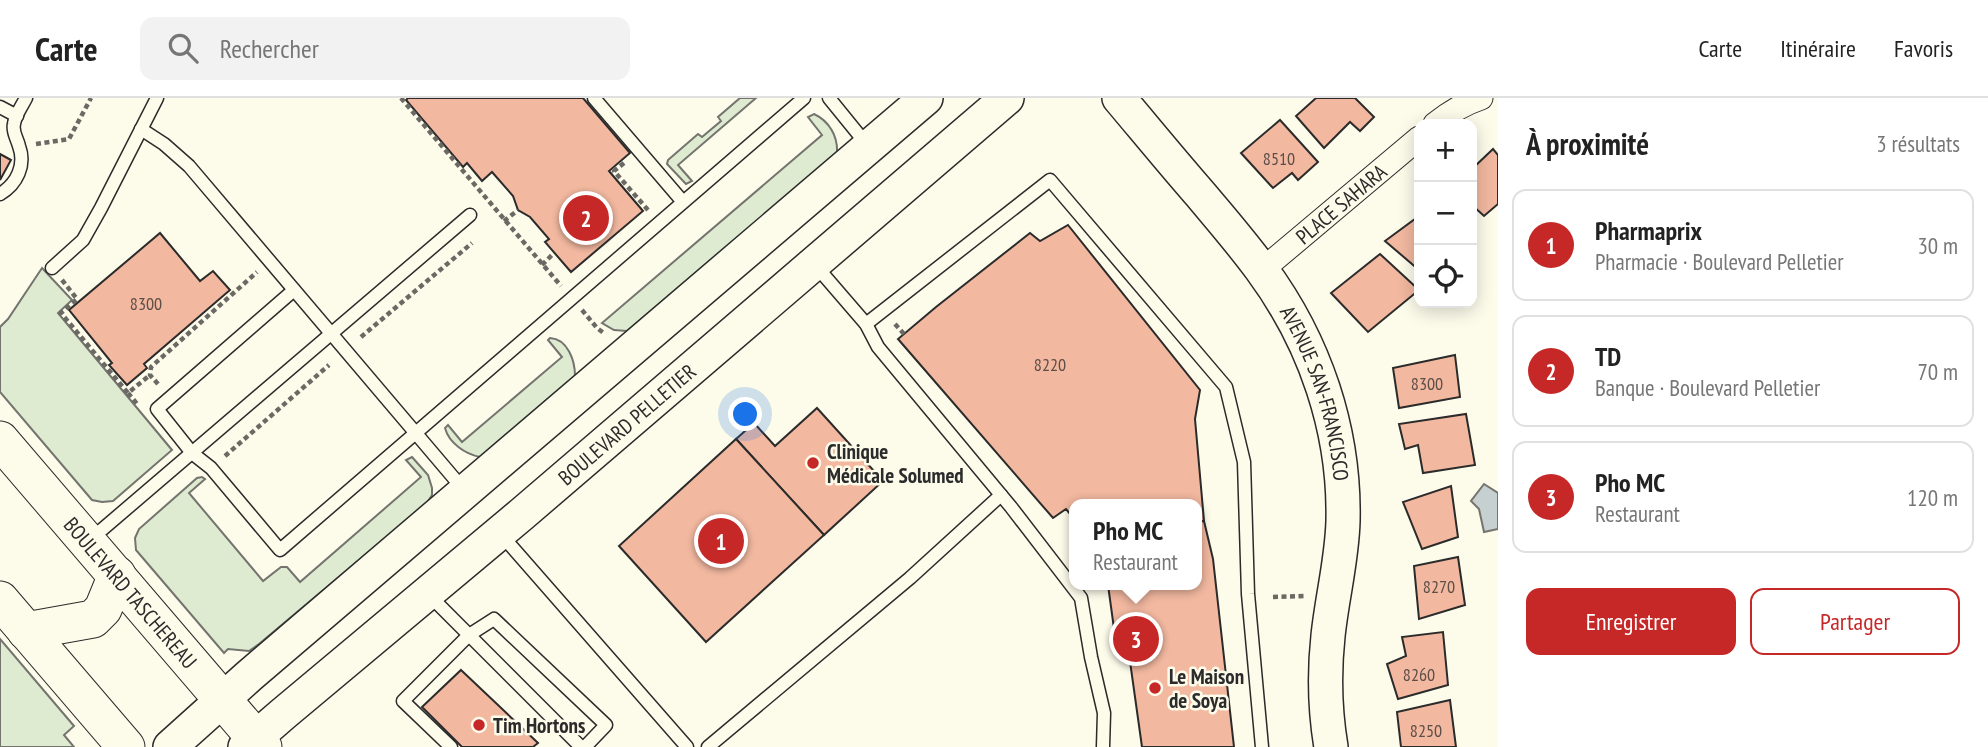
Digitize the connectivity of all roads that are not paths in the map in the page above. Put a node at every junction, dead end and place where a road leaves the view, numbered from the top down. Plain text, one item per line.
1 (26, 98) edge
2 (157, 98) edge
3 (594, 98) edge
4 (804, 98) edge
5 (829, 98) edge
6 (926, 98) edge
7 (1007, 98) edge
8 (1119, 98) edge
9 (1481, 98) edge
10 (0, 107) edge
11 (17, 116) junction
12 (1441, 119) edge
13 (141, 129) junction
14 (1414, 142) edge
15 (868, 146) junction
16 (0, 194) edge
17 (683, 202) junction
18 (470, 215) dead end
19 (779, 223) junction
20 (813, 263) junction
21 (52, 268) dead end
22 (1262, 270) junction
23 (295, 290) junction
24 (866, 324) junction
25 (331, 334) junction
26 (416, 434) junction
27 (0, 440) edge
28 (192, 453) junction
29 (465, 491) junction
30 (1001, 495) junction
31 (499, 532) junction
32 (88, 541) junction
33 (117, 575) junction
34 (1069, 583) edge
35 (1075, 590) edge
36 (426, 593) junction
37 (0, 600) edge
38 (26, 631) junction
39 (469, 635) junction
40 (223, 699) junction
41 (255, 744) edge
42 (126, 747) edge
43 (170, 747) edge
44 (451, 747) edge
45 (583, 747) edge
46 (687, 747) edge
47 (708, 747) edge
48 (1103, 747) edge
49 (1262, 747) edge
50 (1331, 747) edge

1 - 11 lane
2 - 13 lane
3 - 17 lane
4 - 17 lane
5 - 15 lane
6 - 15 street
7 - 20 street, BOULEVARD PELLETIER
8 - 22 street, AVENUE SAN-FRANCISCO
9 - 12 street
10 - 11 lane
11 - 16 lane
13 - 21 lane
13 - 23 lane
14 - 22 street, PLACE SAHARA
15 - 19 street
17 - 26 lane
18 - 25 lane
19 - 20 street
19 - 29 street
20 - 24 lane
20 - 31 street, BOULEVARD PELLETIER
22 - 50 street, AVENUE SAN-FRANCISCO
23 - 25 lane
23 - 28 lane
24 - 30 lane
24 - 49 lane
25 - 26 lane
25 - 28 lane
26 - 28 lane
26 - 29 lane
27 - 32 main road, BOULEVARD TASCHEREAU
28 - 32 lane
29 - 31 street
29 - 40 street
30 - 34 lane
30 - 47 lane
31 - 36 street, BOULEVARD PELLETIER
31 - 46 lane
32 - 33 main road, BOULEVARD TASCHEREAU
33 - 38 main road
33 - 40 main road, BOULEVARD TASCHEREAU
35 - 48 lane
36 - 39 lane
36 - 41 street, BOULEVARD PELLETIER
37 - 38 main road
38 - 42 main road
39 - 44 lane
39 - 45 lane
39 - 45 lane
40 - 41 main road, BOULEVARD TASCHEREAU
40 - 43 street

